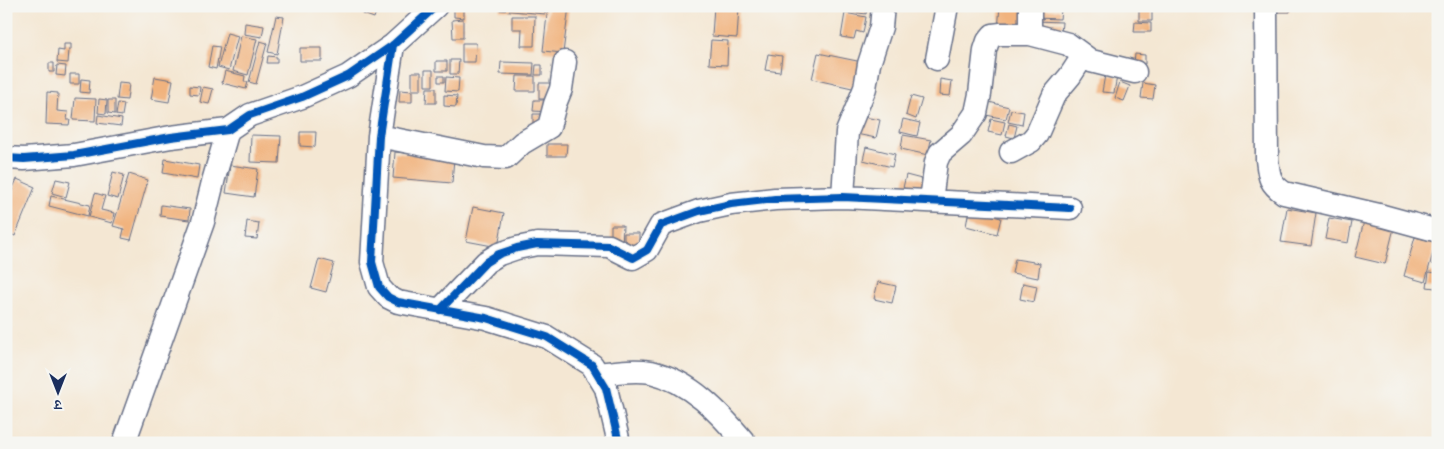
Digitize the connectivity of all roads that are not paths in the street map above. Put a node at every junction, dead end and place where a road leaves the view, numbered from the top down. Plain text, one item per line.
1 (436, 6) edge
2 (883, 6) edge
3 (947, 6) edge
4 (1030, 6) edge
5 (1266, 6) edge
6 (1030, 34) junction
7 (393, 44) junction
8 (1083, 56) junction
9 (937, 59) dead end
10 (565, 62) dead end
11 (1136, 72) dead end
12 (228, 130) junction
13 (379, 136) junction
14 (1011, 152) dead end
15 (6, 158) edge
16 (843, 197) junction
17 (931, 201) junction
18 (1070, 208) dead end
19 (1438, 231) edge
20 (440, 310) junction
21 (597, 374) junction
22 (124, 443) edge
23 (620, 443) edge
24 (745, 443) edge

1 - 7 street
2 - 16 street
3 - 9 street
4 - 6 street
5 - 19 street
6 - 8 street
6 - 17 street
7 - 12 street
7 - 13 street
8 - 11 street
8 - 14 street
10 - 13 street
12 - 15 street
12 - 22 street
13 - 20 street
16 - 17 street
16 - 20 street
17 - 18 street
20 - 21 street
21 - 23 street
21 - 24 street

